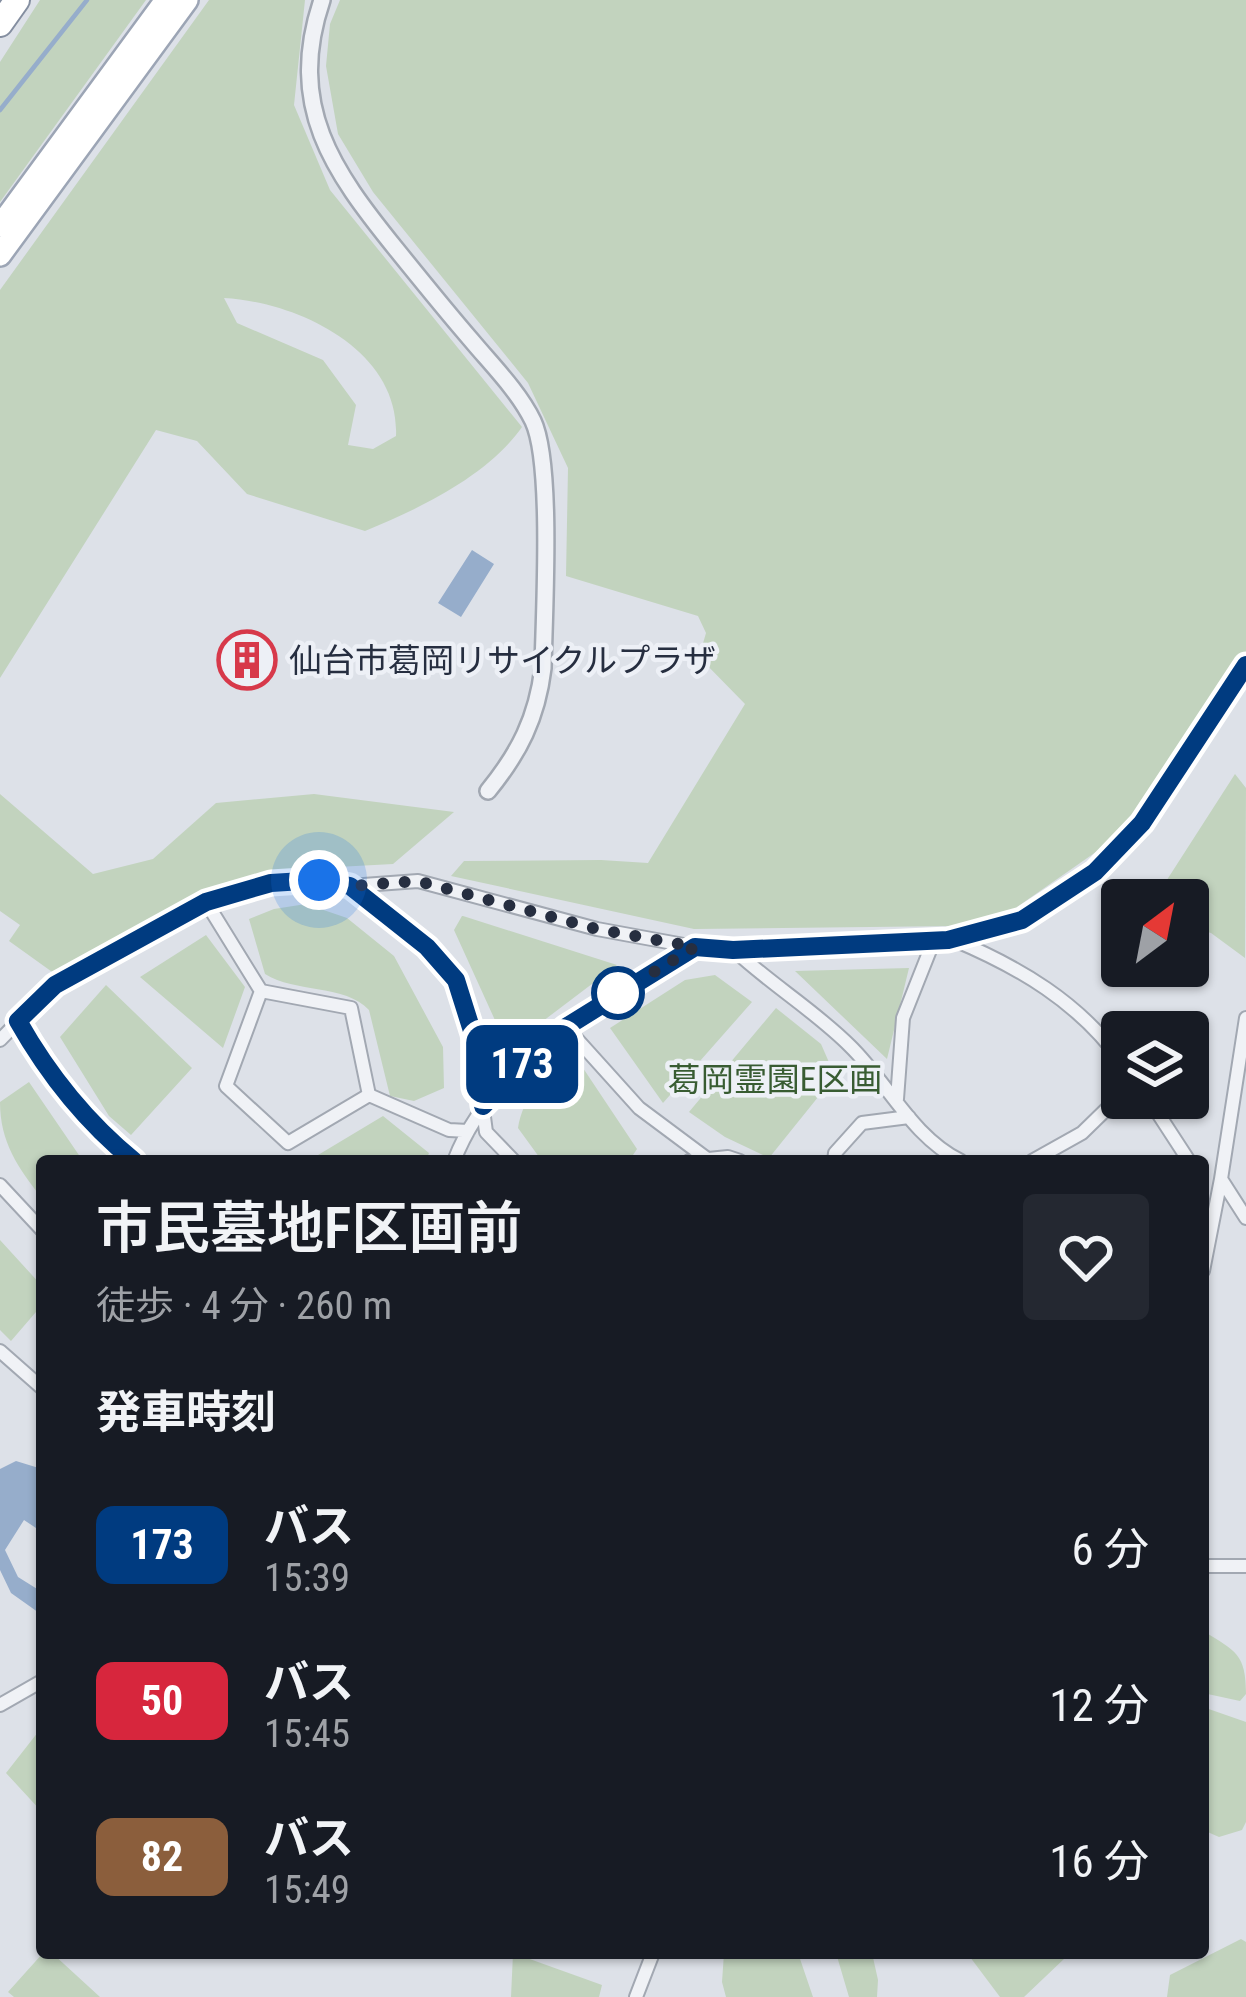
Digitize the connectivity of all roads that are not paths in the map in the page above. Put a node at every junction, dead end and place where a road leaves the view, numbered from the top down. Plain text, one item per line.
1 (17, 0) edge
2 (166, 0) edge
3 (187, 0) edge
4 (322, 0) edge
5 (0, 24) edge
6 (0, 226) edge
7 (0, 255) edge
8 (1246, 665) edge
9 (488, 791) dead end
10 (350, 886) junction
11 (206, 902) junction
12 (951, 939) junction
13 (934, 940) junction
14 (695, 947) junction
15 (733, 950) junction
16 (261, 991) junction
17 (1246, 1018) edge
18 (18, 1021) junction
19 (566, 1027) junction
20 (0, 1040) edge
21 (1101, 1040) edge
22 (370, 1095) junction
23 (897, 1100) junction
24 (483, 1106) junction
25 (1101, 1114) edge
26 (909, 1118) junction
27 (1162, 1119) edge
28 (468, 1131) junction
29 (127, 1155) edge
30 (457, 1155) edge
31 (508, 1155) edge
32 (702, 1155) edge
33 (835, 1155) edge
34 (949, 1155) edge
35 (1043, 1155) edge
36 (1185, 1155) edge
37 (1221, 1179) junction
38 (0, 1185) edge
39 (1209, 1194) edge
40 (1215, 1203) junction
41 (1246, 1218) edge
42 (36, 1224) edge
43 (1209, 1237) edge
44 (0, 1351) edge
45 (36, 1383) edge
46 (1209, 1565) edge
47 (1246, 1566) edge
48 (36, 1684) edge
49 (0, 1705) edge
50 (651, 1959) edge
51 (636, 1997) edge

1 - 5 highway
2 - 6 main road
3 - 7 main road
4 - 9 street
8 - 12 street
10 - 11 street
10 - 14 street
10 - 24 street
11 - 16 street
11 - 18 street
12 - 13 street
12 - 21 street
13 - 15 street
13 - 23 street
14 - 15 street
14 - 19 street
15 - 23 street
16 - 22 street
16 - 22 street
17 - 37 street
18 - 20 street
18 - 29 street
19 - 24 street
19 - 32 street
22 - 28 street
23 - 26 street
24 - 28 street
24 - 31 street
25 - 35 street
26 - 33 street
26 - 34 street
27 - 36 street
28 - 30 street
37 - 40 street
37 - 41 street
38 - 42 street
39 - 40 street
40 - 43 street
44 - 45 street
46 - 47 street
48 - 49 street
50 - 51 street

